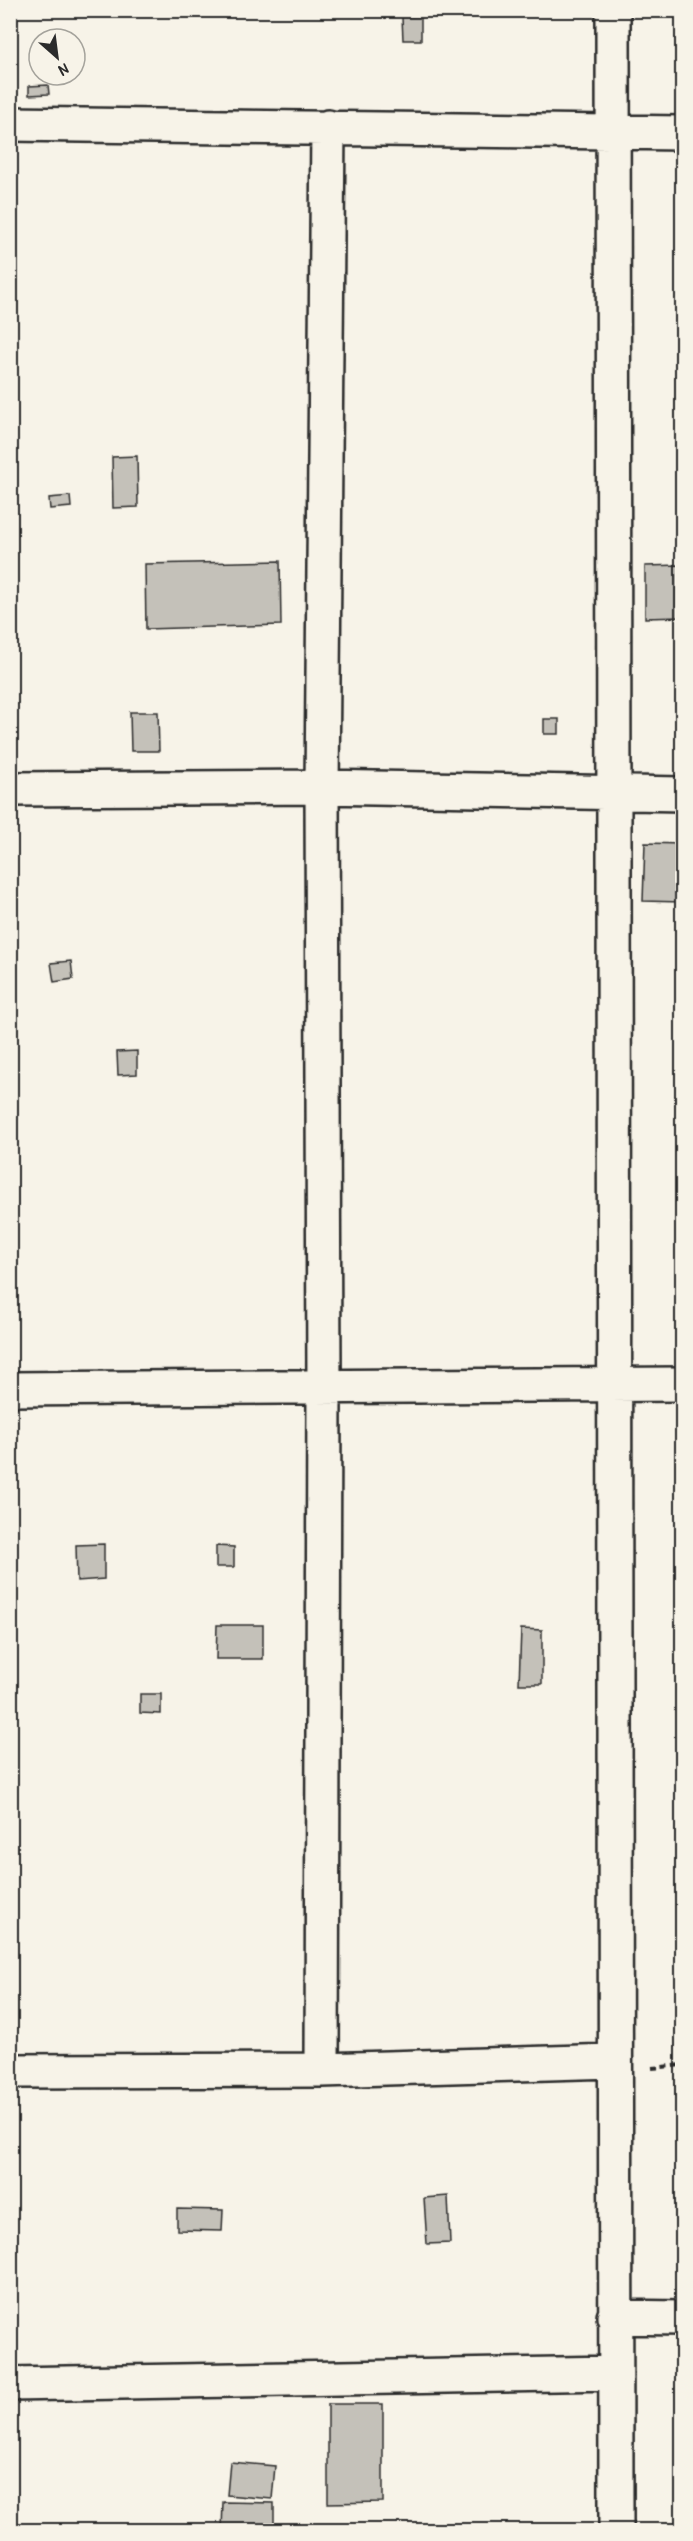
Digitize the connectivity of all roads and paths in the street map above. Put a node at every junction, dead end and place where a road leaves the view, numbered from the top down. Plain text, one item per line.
1 (613, 10) edge
2 (10, 124) edge
3 (328, 127) junction
4 (614, 133) junction
5 (682, 133) edge
6 (322, 787) junction
7 (10, 789) edge
8 (616, 792) junction
9 (682, 794) edge
10 (615, 1383) junction
11 (682, 1383) edge
12 (324, 1388) junction
13 (10, 1389) edge
14 (613, 2061) junction
15 (322, 2070) junction
16 (10, 2071) edge
17 (614, 2317) junction
18 (682, 2318) edge
19 (615, 2373) junction
20 (10, 2384) edge
21 (616, 2530) edge

1 - 4 street
2 - 3 street
3 - 4 street
3 - 6 street
4 - 5 street
4 - 8 street
6 - 7 street
6 - 8 street
6 - 12 street
8 - 9 street
8 - 10 street
10 - 11 street
10 - 12 street
10 - 14 street
12 - 13 street
12 - 15 street
14 - 15 street
14 - 17 street
15 - 16 street
17 - 18 street
17 - 19 street
19 - 20 street
19 - 21 street

